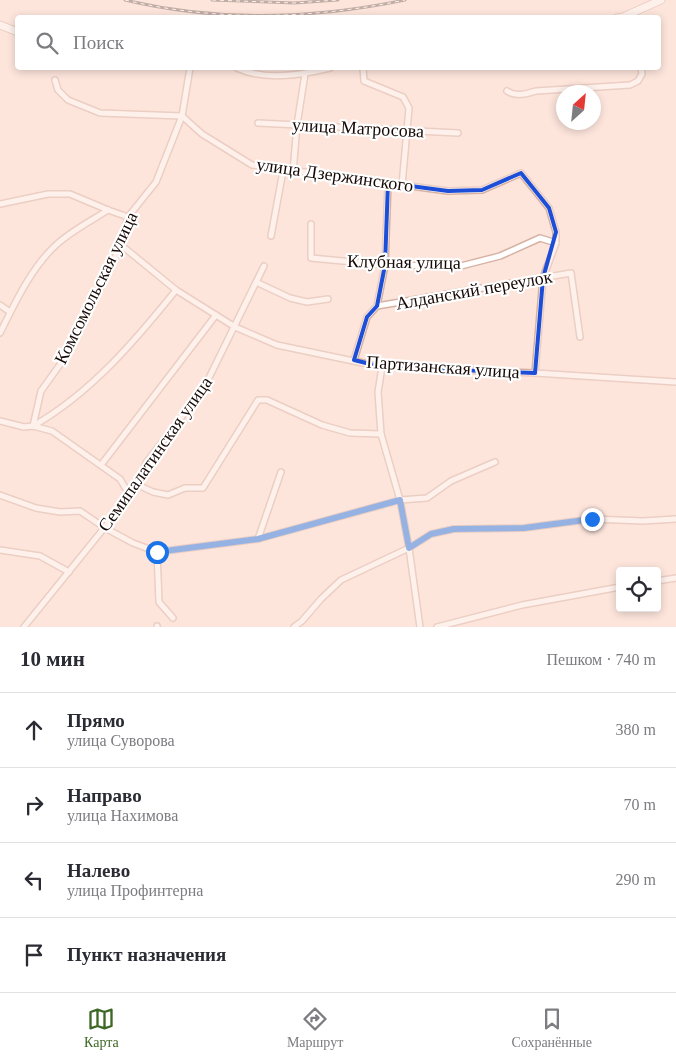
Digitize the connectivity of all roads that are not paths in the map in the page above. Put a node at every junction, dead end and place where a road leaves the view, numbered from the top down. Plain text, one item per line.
1 (661, 0) edge
2 (634, 15) edge
3 (0, 25) edge
4 (15, 31) edge
5 (190, 70) edge
6 (242, 70) edge
7 (322, 70) edge
8 (363, 70) edge
9 (641, 70) edge
10 (305, 74) junction
11 (55, 80) dead end
12 (508, 91) dead end
13 (182, 116) junction
14 (258, 123) dead end
15 (297, 125) junction
16 (406, 130) junction
17 (458, 133) dead end
18 (284, 171) junction
19 (293, 172) junction
20 (388, 183) junction
21 (402, 185) junction
22 (0, 204) edge
23 (108, 210) junction
24 (128, 216) junction
25 (311, 224) dead end
26 (271, 236) dead end
27 (556, 243) junction
28 (121, 245) junction
29 (385, 265) junction
30 (264, 266) dead end
31 (543, 278) junction
32 (256, 282) junction
33 (176, 290) junction
34 (328, 299) dead end
35 (0, 306) edge
36 (377, 306) junction
37 (10, 312) junction
38 (216, 315) junction
39 (235, 328) junction
40 (0, 333) edge
41 (580, 337) dead end
42 (354, 360) junction
43 (382, 366) junction
44 (535, 373) junction
45 (676, 382) edge
46 (0, 421) edge
47 (33, 426) junction
48 (381, 434) junction
49 (495, 462) dead end
50 (101, 465) junction
51 (281, 472) dead end
52 (138, 485) junction
53 (0, 495) edge
54 (130, 496) junction
55 (400, 500) junction
56 (676, 519) edge
57 (105, 528) junction
58 (258, 539) junction
59 (409, 548) junction
60 (0, 550) edge
61 (157, 552) junction
62 (69, 572) junction
63 (676, 578) edge
64 (661, 580) edge
65 (616, 588) edge
66 (172, 618) dead end
67 (24, 627) edge
68 (294, 627) edge
69 (420, 627) edge
70 (437, 627) edge

1 - 2 main road
3 - 4 main road
5 - 13 street, Комсомольская улица
6 - 10 street
7 - 10 street
8 - 16 street
9 - 12 street
10 - 15 street
11 - 13 street
13 - 18 street, улица Дзержинского
13 - 24 street, Комсомольская улица
14 - 15 street, улица Матросова
15 - 16 street, улица Матросова
15 - 19 street
16 - 17 street, улица Матросова
16 - 21 street
18 - 19 street, улица Дзержинского
18 - 26 street
19 - 20 street, улица Дзержинского
20 - 21 street, улица Дзержинского
20 - 29 street
21 - 27 street, улица Дзержинского
22 - 23 street
23 - 24 street
23 - 37 street
24 - 28 street, Комсомольская улица
25 - 29 street, Клубная улица
27 - 29 street, Клубная улица
27 - 31 street
28 - 33 street, Партизанская улица
28 - 47 street, Комсомольская улица
29 - 36 street
30 - 32 street, Семипалатинская улица
31 - 36 street, Алданский переулок
31 - 41 street, Алданский переулок
31 - 44 street
32 - 34 street
32 - 39 street, Семипалатинская улица
33 - 38 street, Партизанская улица
33 - 47 street
35 - 37 street
36 - 42 street
37 - 40 street
38 - 39 street, Партизанская улица
38 - 50 street
39 - 42 street, Партизанская улица
39 - 52 street, Семипалатинская улица
42 - 43 street, Партизанская улица
43 - 44 street, Партизанская улица
43 - 48 street
44 - 45 street, Партизанская улица
46 - 47 street
47 - 50 street
48 - 52 street
48 - 55 street
49 - 55 street
50 - 54 street
51 - 58 street
52 - 54 street, Семипалатинская улица
53 - 57 street
54 - 57 street, Семипалатинская улица
55 - 58 street
55 - 59 street
56 - 59 street
57 - 61 street
57 - 62 street, Семипалатинская улица
58 - 61 street
59 - 68 street
59 - 69 street
60 - 62 street
61 - 66 street
62 - 67 street, Семипалатинская улица
63 - 64 street
65 - 70 street

